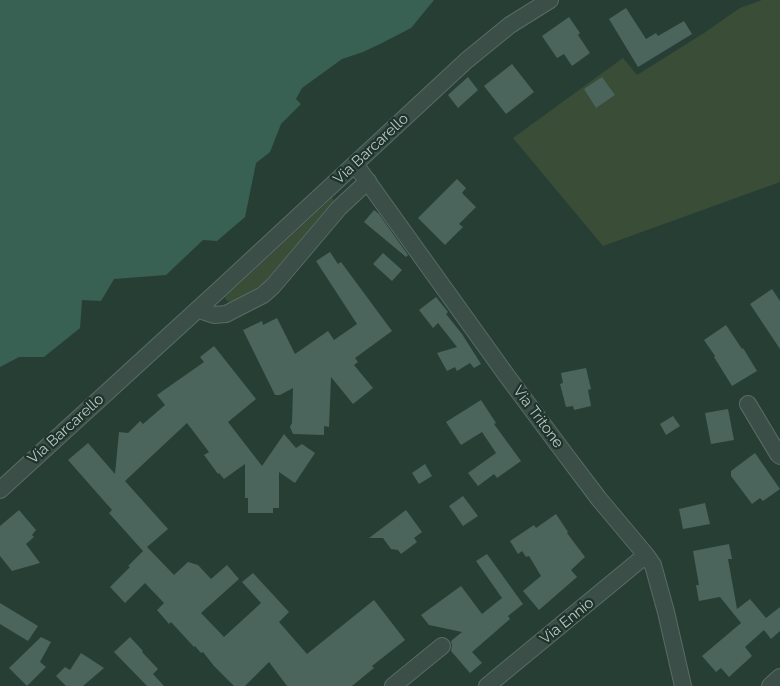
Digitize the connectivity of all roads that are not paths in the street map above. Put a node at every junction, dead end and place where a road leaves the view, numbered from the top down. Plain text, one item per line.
1 (550, 0) edge
2 (355, 164) junction
3 (368, 181) junction
4 (199, 308) junction
5 (748, 404) dead end
6 (780, 456) edge
7 (0, 490) edge
8 (646, 555) junction
9 (442, 646) dead end
10 (780, 677) edge
11 (393, 686) edge
12 (487, 686) edge
13 (683, 686) edge
14 (770, 686) edge

1 - 2 street, Via Barcarello
2 - 3 street, Via Tritone
2 - 4 street, Via Barcarello
3 - 4 street, Via Barcarello
3 - 8 street, Via Tritone
4 - 7 street, Via Barcarello
5 - 6 street
8 - 12 street, Via Ennio
8 - 13 street, Via Tritone
9 - 11 street
10 - 14 street

